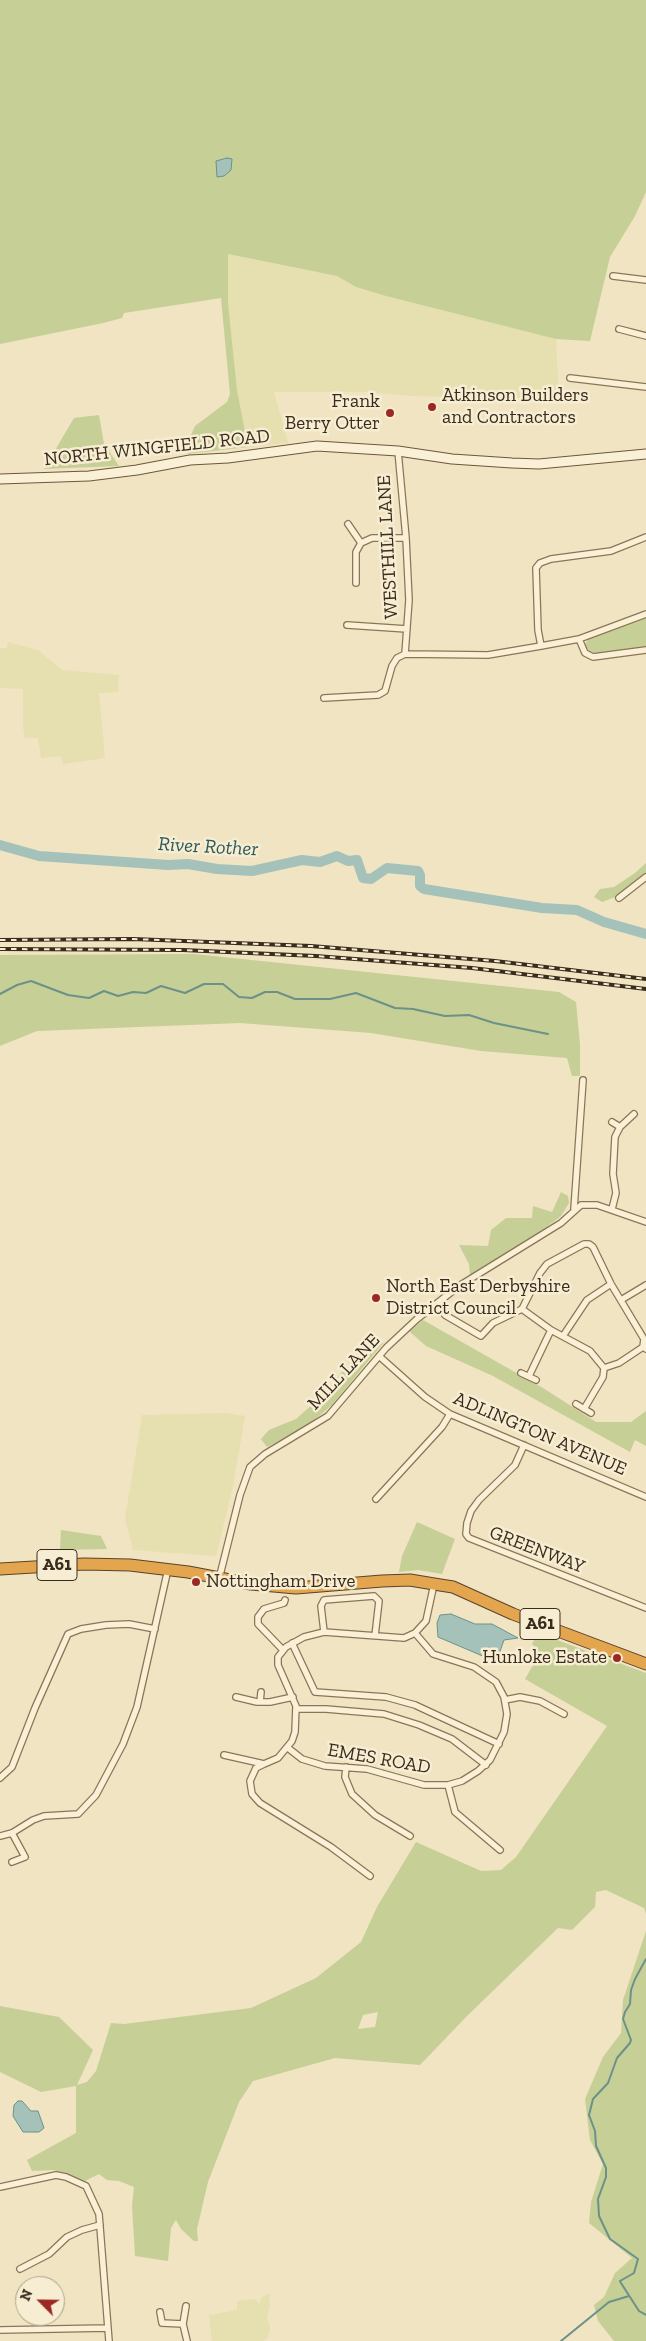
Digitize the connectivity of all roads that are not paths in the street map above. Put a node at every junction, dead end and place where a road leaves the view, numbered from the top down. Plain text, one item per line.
1 (613, 276) dead end
2 (646, 280) edge
3 (619, 329) dead end
4 (646, 336) edge
5 (570, 378) dead end
6 (646, 387) edge
7 (398, 451) junction
8 (646, 454) edge
9 (0, 479) edge
10 (348, 524) dead end
11 (646, 536) edge
12 (406, 538) junction
13 (361, 542) junction
14 (356, 583) dead end
15 (646, 614) edge
16 (347, 625) dead end
17 (407, 629) junction
18 (579, 639) junction
19 (541, 646) junction
20 (646, 650) edge
21 (405, 654) junction
22 (324, 698) dead end
23 (646, 877) edge
24 (619, 898) dead end
25 (583, 1080) dead end
26 (634, 1114) dead end
27 (612, 1122) dead end
28 (620, 1127) junction
29 (612, 1209) junction
30 (574, 1210) junction
31 (646, 1222) edge
32 (611, 1284) junction
33 (646, 1286) edge
34 (621, 1300) junction
35 (436, 1304) junction
36 (522, 1309) junction
37 (551, 1330) junction
38 (563, 1336) junction
39 (645, 1348) edge
40 (379, 1356) junction
41 (604, 1368) junction
42 (521, 1372) dead end
43 (529, 1376) junction
44 (536, 1380) dead end
45 (576, 1404) dead end
46 (584, 1409) junction
47 (592, 1413) dead end
48 (450, 1414) junction
49 (524, 1445) junction
50 (646, 1497) edge
51 (376, 1499) dead end
52 (0, 1569) edge
53 (168, 1569) junction
54 (219, 1578) junction
55 (434, 1584) junction
56 (285, 1600) dead end
57 (646, 1608) edge
58 (155, 1629) junction
59 (324, 1632) junction
60 (415, 1632) junction
61 (376, 1636) junction
62 (292, 1644) junction
63 (283, 1650) junction
64 (646, 1664) edge
65 (261, 1692) dead end
66 (236, 1697) dead end
67 (293, 1697) junction
68 (505, 1700) junction
69 (260, 1702) junction
70 (296, 1709) junction
71 (564, 1714) dead end
72 (499, 1744) junction
73 (288, 1748) junction
74 (224, 1754) dead end
75 (264, 1764) junction
76 (486, 1765) junction
77 (346, 1767) junction
78 (0, 1778) edge
79 (448, 1785) junction
80 (12, 1833) junction
81 (0, 1836) edge
82 (410, 1836) dead end
83 (500, 1850) dead end
84 (12, 1862) dead end
85 (370, 1876) dead end
86 (0, 2187) edge
87 (100, 2225) junction
88 (20, 2269) dead end
89 (186, 2306) dead end
90 (160, 2312) dead end
91 (183, 2324) junction
92 (108, 2328) junction
93 (0, 2330) edge
94 (109, 2341) edge
95 (187, 2341) edge

1 - 2 street
3 - 4 street
5 - 6 street
7 - 8 main road, NORTH WINGFIELD ROAD
7 - 9 main road, NORTH WINGFIELD ROAD
7 - 12 street, WESTHILL LANE
10 - 13 street
11 - 19 street
12 - 13 street
12 - 17 street, WESTHILL LANE
13 - 14 street
15 - 18 street
16 - 17 street
17 - 21 street, WESTHILL LANE
18 - 19 street
18 - 20 street
19 - 21 street
21 - 22 street
23 - 24 street
25 - 30 street
26 - 28 street
27 - 28 street
28 - 29 street
29 - 30 street
29 - 31 street
30 - 35 street, MILL LANE
32 - 34 street
32 - 36 street
32 - 38 street
33 - 34 street
34 - 39 street
35 - 36 street
35 - 40 street, MILL LANE
36 - 37 street
37 - 38 street
37 - 43 street
38 - 41 street
39 - 41 street
40 - 48 street, ADLINGTON AVENUE
40 - 54 street, MILL LANE
41 - 46 street
42 - 43 street
43 - 44 street
45 - 46 street
46 - 47 street
48 - 49 street, ADLINGTON AVENUE
48 - 51 street
49 - 50 street, ADLINGTON AVENUE
49 - 57 street, GREENWAY
52 - 53 highway, A61
53 - 54 highway, A61
53 - 58 street
54 - 55 highway, A61
55 - 60 street
55 - 64 highway, A61
56 - 63 street
58 - 78 street
58 - 80 street
59 - 61 street
59 - 61 street
59 - 62 street
60 - 61 street
60 - 68 street
62 - 63 street
62 - 72 street
63 - 67 street
65 - 69 street
66 - 69 street
67 - 69 street
67 - 70 street
68 - 71 street
68 - 72 street, EMES ROAD
70 - 73 street
70 - 76 street
72 - 76 street, EMES ROAD
73 - 75 street
73 - 77 street, EMES ROAD
74 - 75 street
75 - 85 street
76 - 79 street, EMES ROAD
77 - 79 street, EMES ROAD
77 - 82 street
79 - 83 street
80 - 81 street
80 - 84 street
86 - 87 street
87 - 88 street
87 - 92 street
89 - 91 street
90 - 91 street
91 - 95 street
92 - 93 street
92 - 94 street

